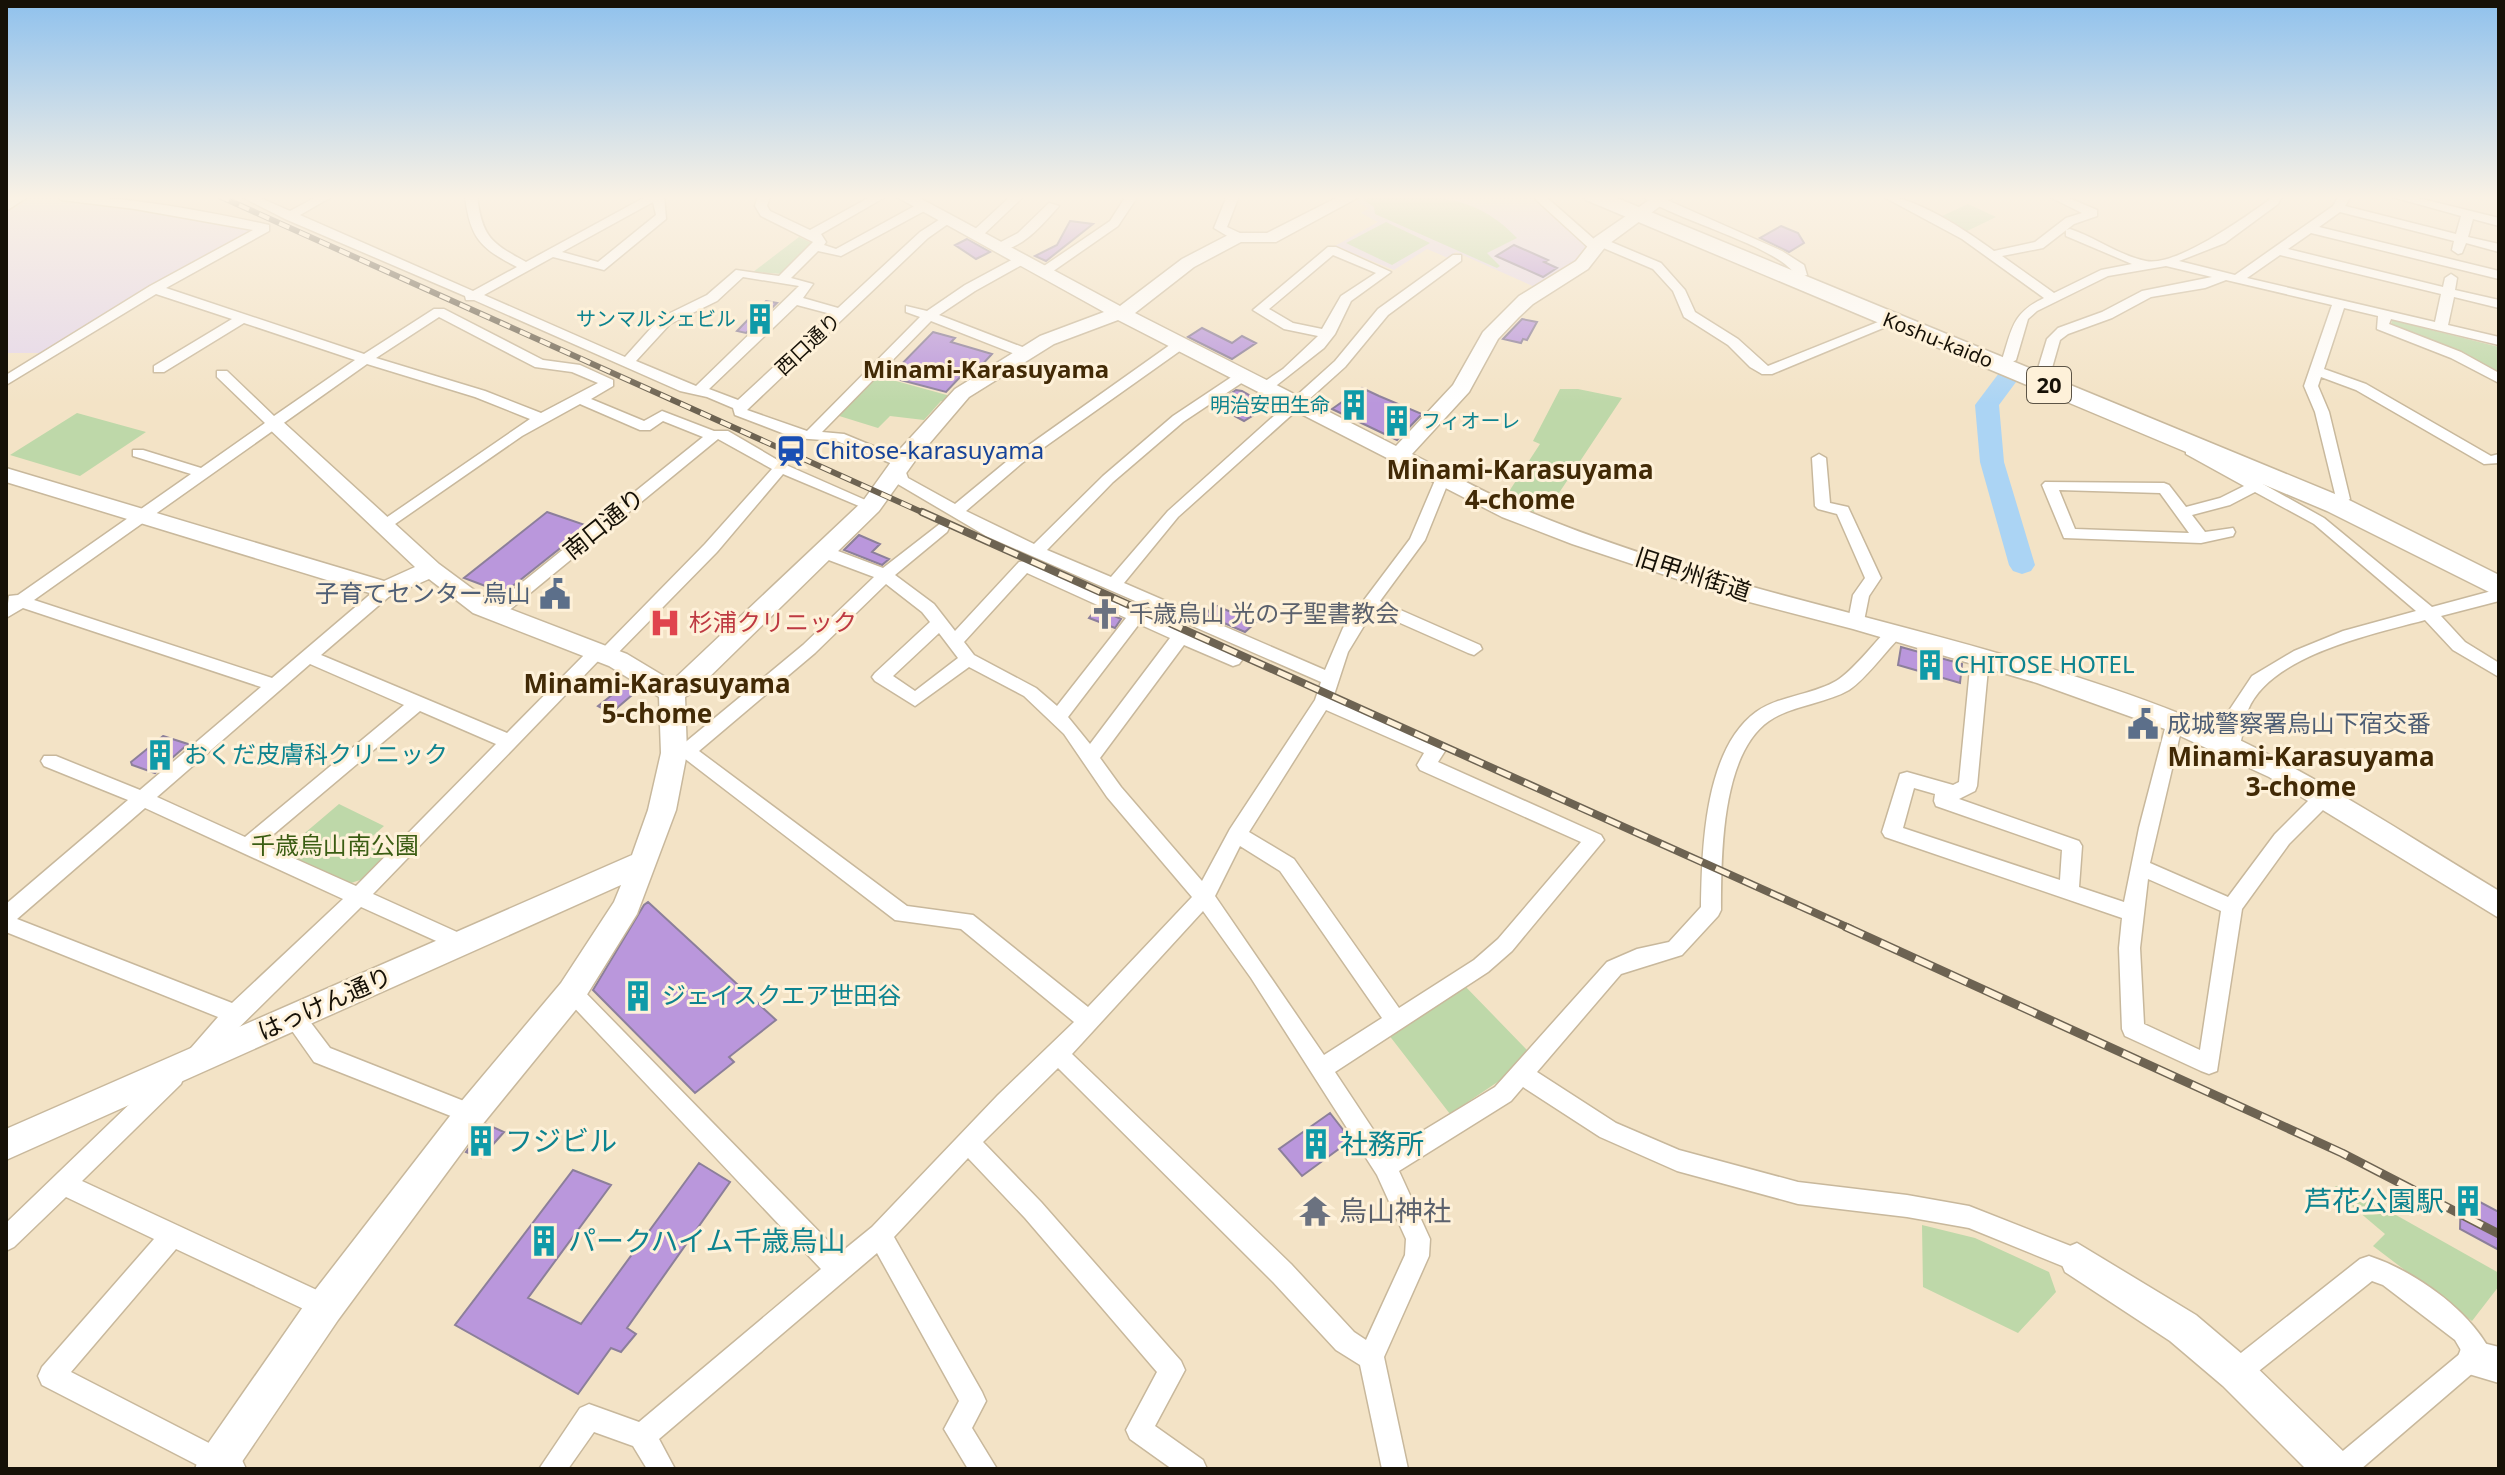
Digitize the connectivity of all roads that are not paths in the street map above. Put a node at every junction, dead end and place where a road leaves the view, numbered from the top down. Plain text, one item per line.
1 (2455, 264) edge
2 (199, 265) edge
3 (399, 265) edge
4 (523, 265) edge
5 (531, 265) edge
6 (795, 265) edge
7 (892, 265) edge
8 (1012, 265) edge
9 (1034, 265) edge
10 (1054, 265) edge
11 (1186, 265) edge
12 (1310, 265) edge
13 (1368, 265) edge
14 (1448, 265) edge
15 (1582, 265) edge
16 (1654, 265) edge
17 (1777, 265) edge
18 (1780, 265) edge
19 (2005, 265) edge
20 (2153, 265) edge
21 (2178, 265) edge
22 (2255, 265) edge
23 (2340, 265) edge
24 (2458, 265) edge
25 (2147, 266) joint
26 (527, 267) junction
27 (1045, 271) junction
28 (2499, 275) edge
29 (2231, 278) junction
30 (782, 280) junction
31 (155, 289) junction
32 (2448, 290) junction
33 (471, 297) junction
34 (2054, 299) junction
35 (795, 300) junction
36 (2339, 303) junction
37 (2499, 304) edge
38 (911, 309) dead end
39 (1121, 311) junction
40 (841, 313) junction
41 (2386, 313) junction
42 (930, 315) junction
43 (245, 317) junction
44 (1893, 321) junction
45 (2441, 326) junction
46 (1328, 334) junction
47 (2499, 341) edge
48 (1179, 345) junction
49 (1025, 353) junction
50 (365, 359) junction
51 (2009, 360) junction
52 (627, 363) junction
53 (6, 365) edge
54 (29, 365) junction
55 (159, 369) dead end
56 (2315, 370) junction
57 (222, 374) dead end
58 (2043, 375) junction
59 (1241, 377) junction
60 (2499, 379) edge
61 (6, 381) edge
62 (1263, 389) junction
63 (698, 392) junction
64 (582, 400) junction
65 (740, 406) junction
66 (1295, 406) junction
67 (541, 418) junction
68 (274, 424) junction
69 (812, 434) junction
70 (713, 436) junction
71 (138, 453) dead end
72 (1398, 456) junction
73 (1819, 458) dead end
74 (2499, 458) edge
75 (900, 466) junction
76 (781, 468) junction
77 (203, 473) junction
78 (6, 475) edge
79 (1443, 478) junction
80 (2260, 480) junction
81 (871, 506) junction
82 (2333, 509) junction
83 (956, 511) junction
84 (2184, 512) junction
85 (143, 515) junction
86 (385, 526) junction
87 (941, 528) dead end
88 (2227, 532) dead end
89 (2201, 538) junction
90 (1037, 551) junction
91 (824, 552) junction
92 (431, 569) junction
93 (885, 575) junction
94 (2499, 576) edge
95 (1114, 584) junction
96 (2499, 587) edge
97 (386, 590) junction
98 (2499, 595) edge
99 (11, 604) edge
100 (1372, 604) junction
101 (495, 613) junction
102 (2430, 615) junction
103 (1137, 616) junction
104 (1856, 621) junction
105 (939, 623) junction
106 (1894, 633) junction
107 (1181, 636) junction
108 (953, 643) junction
109 (1474, 649) dead end
110 (601, 654) junction
111 (309, 657) junction
112 (1980, 658) junction
113 (968, 659) junction
114 (1233, 660) dead end
115 (2499, 671) edge
116 (1330, 679) junction
117 (274, 685) junction
118 (672, 693) junction
119 (1323, 701) junction
120 (418, 703) junction
121 (1059, 716) junction
122 (2174, 722) junction
123 (510, 742) junction
124 (2231, 747) junction
125 (680, 752) junction
126 (1090, 758) junction
127 (50, 761) dead end
128 (1946, 791) junction
129 (141, 798) junction
130 (2323, 798) junction
131 (1237, 834) junction
132 (247, 846) junction
133 (643, 862) junction
134 (2140, 867) junction
135 (2069, 892) junction
136 (358, 897) junction
137 (1204, 897) junction
138 (2499, 906) edge
139 (2232, 907) junction
140 (2133, 913) junction
141 (6, 916) edge
142 (6, 923) edge
143 (461, 943) junction
144 (572, 992) junction
145 (235, 1014) junction
146 (294, 1018) junction
147 (1395, 1020) junction
148 (1089, 1021) junction
149 (1058, 1054) junction
150 (183, 1068) junction
151 (1321, 1069) junction
152 (1523, 1075) junction
153 (471, 1114) junction
154 (968, 1142) junction
155 (6, 1145) edge
156 (1385, 1167) junction
157 (63, 1184) junction
158 (880, 1235) junction
159 (171, 1237) junction
160 (6, 1239) edge
161 (2077, 1260) joint
162 (838, 1269) junction
163 (325, 1307) junction
164 (1371, 1357) junction
165 (2485, 1361) edge
166 (2236, 1373) junction
167 (642, 1436) junction
168 (1391, 1465) edge
169 (223, 1466) edge
170 (552, 1469) edge
171 (662, 1469) edge
172 (984, 1469) edge
173 (1194, 1469) edge
174 (2333, 1469) edge
175 (2341, 1469) edge

1 - 32 street
2 - 31 street
3 - 33 street
4 - 26 street
5 - 26 street
6 - 30 street
7 - 40 street, 西口通り
8 - 42 street
9 - 27 street, 旧甲州街道
10 - 27 street
11 - 39 street
12 - 46 street
13 - 46 street
14 - 66 street
15 - 72 street
16 - 44 street
17 - 44 highway, Koshu-kaido / 20
18 - 51 highway, Koshu-kaido / 20
19 - 34 street
20 - 25 street
21 - 29 street
22 - 29 street
23 - 32 street
24 - 28 street
25 - 34 street
26 - 33 street
27 - 39 street, 旧甲州街道
29 - 36 street
29 - 58 street
30 - 35 street
30 - 52 street
31 - 43 street
31 - 54 street
32 - 37 street
32 - 45 street
33 - 52 street
34 - 51 street
35 - 40 street
35 - 63 street
36 - 41 street
36 - 56 street
38 - 42 street
39 - 48 street, 旧甲州街道
39 - 49 street
40 - 65 street, 西口通り
41 - 45 street
41 - 60 street
42 - 49 street
42 - 69 street
43 - 50 street
43 - 55 street
44 - 80 highway, Koshu-kaido / 20
45 - 47 street
46 - 62 street
48 - 59 street, 旧甲州街道
48 - 83 street
49 - 75 street
50 - 64 street
50 - 67 street
50 - 68 street
51 - 58 highway, Koshu-kaido / 20
52 - 63 street
53 - 54 street
54 - 61 street
56 - 74 street
56 - 82 street
57 - 68 street
58 - 82 highway, Koshu-kaido / 20
59 - 62 street, 旧甲州街道
59 - 90 street
62 - 66 street, 旧甲州街道
63 - 65 street
64 - 67 street
64 - 70 street
65 - 69 street
66 - 72 street, 旧甲州街道
66 - 95 street
67 - 86 street
68 - 77 street
68 - 86 street
69 - 75 street
70 - 76 street
70 - 101 street, 南口通り
71 - 77 street
72 - 79 street, 旧甲州街道
73 - 104 street
75 - 81 street
75 - 83 street
76 - 81 street
76 - 110 street
77 - 85 street
78 - 85 street
79 - 100 street
79 - 104 street, 旧甲州街道
80 - 82 highway, Koshu-kaido / 20
80 - 84 street
81 - 91 street
82 - 94 highway, Koshu-kaido / 20
82 - 96 highway, Koshu-kaido / 20
82 - 102 street
83 - 90 street
84 - 89 street
84 - 89 street
85 - 97 street
85 - 99 street
86 - 92 street
87 - 93 street
88 - 89 street
90 - 95 street
91 - 93 street
91 - 118 street
92 - 97 street
92 - 101 street
93 - 105 street
93 - 125 street
95 - 116 street
97 - 111 street
98 - 102 street
99 - 117 street
100 - 109 street
100 - 116 street
101 - 110 street
102 - 115 street
102 - 124 street
103 - 107 street
103 - 108 street
103 - 121 street
104 - 106 street, 旧甲州街道
105 - 108 street
105 - 113 street
106 - 112 street, 旧甲州街道
106 - 152 street
107 - 114 street
107 - 126 street
108 - 113 street
110 - 118 street
110 - 123 street
111 - 117 street
111 - 120 street
112 - 122 street, 旧甲州街道
112 - 128 street
113 - 121 street
116 - 119 street
117 - 129 street
118 - 125 street
119 - 131 street
119 - 147 street
120 - 123 street
120 - 132 street
121 - 126 street
122 - 124 street, 旧甲州街道
122 - 134 street
123 - 136 street
124 - 130 street, 旧甲州街道
125 - 133 street
125 - 148 street
126 - 137 street
127 - 129 street
128 - 135 street
128 - 135 street
129 - 132 street
129 - 141 street
130 - 138 street, 旧甲州街道
130 - 139 street
131 - 137 street
131 - 147 street
132 - 136 street
133 - 143 street, はっけん通り
133 - 144 street
134 - 139 street
134 - 140 street
135 - 140 street
136 - 143 street
136 - 145 street
137 - 148 street
137 - 151 street
139 - 140 street
142 - 145 street
143 - 146 street, はっけん通り
144 - 153 street
144 - 162 street
145 - 150 street
146 - 150 street, はっけん通り
146 - 153 street
147 - 151 street
148 - 149 street
149 - 154 street
149 - 164 street
150 - 155 street, はっけん通り
150 - 157 street
151 - 156 street
152 - 156 street
152 - 161 street
153 - 163 street
154 - 158 street
154 - 173 street
156 - 164 street
157 - 159 street
157 - 160 street
158 - 162 street
158 - 172 street
159 - 163 street
159 - 169 street
161 - 166 street
162 - 167 street
163 - 169 street
164 - 168 street
165 - 166 street
165 - 175 street
166 - 174 street
167 - 170 street
167 - 171 street

